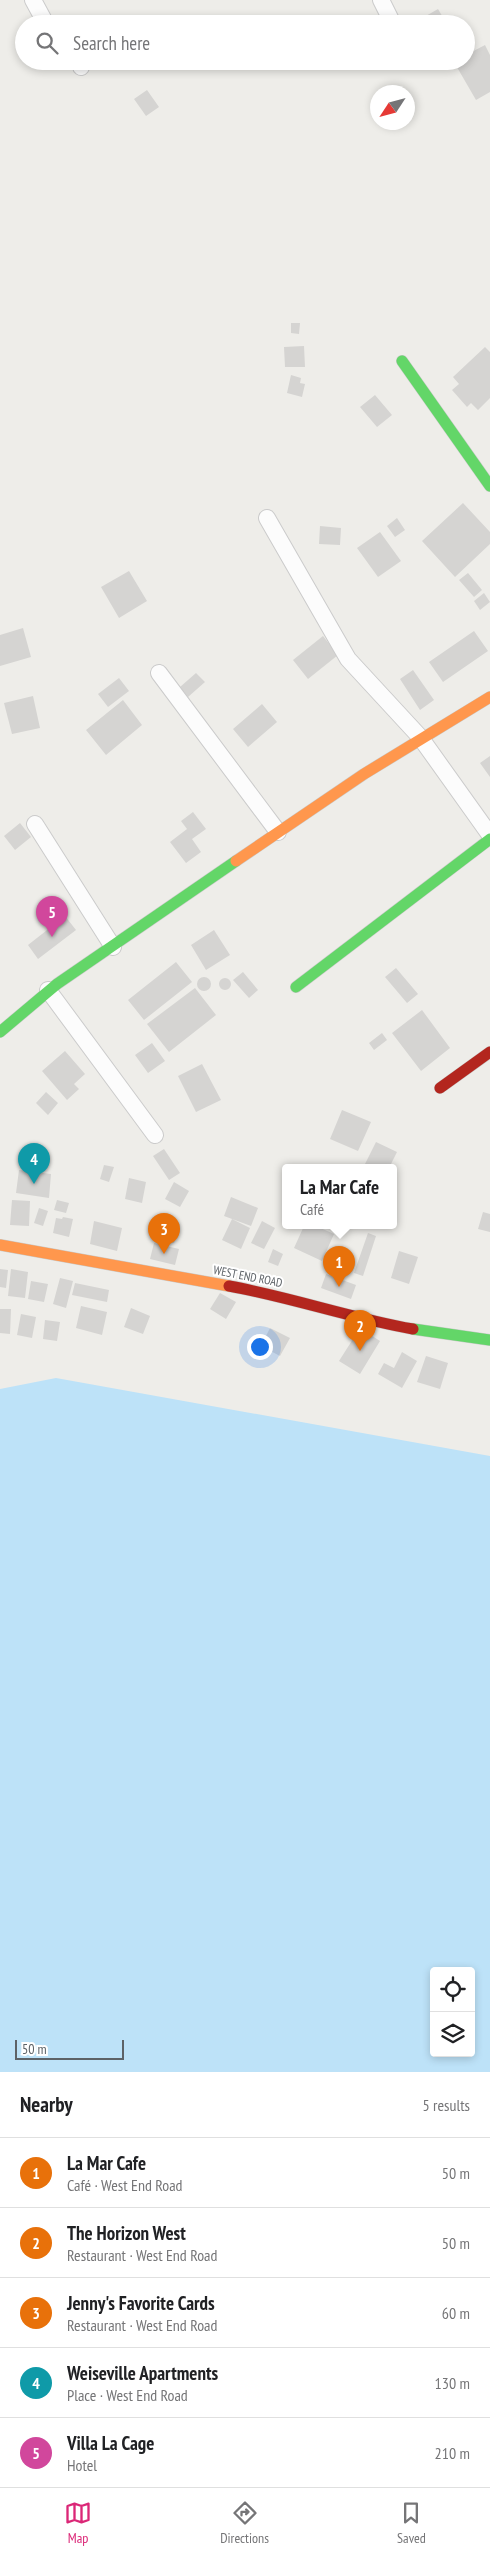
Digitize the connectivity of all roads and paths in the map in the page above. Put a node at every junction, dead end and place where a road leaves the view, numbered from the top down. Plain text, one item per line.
1 (33, 0) edge
2 (381, 0) edge
3 (39, 15) edge
4 (388, 15) edge
5 (402, 361) dead end
6 (490, 486) edge
7 (267, 518) dead end
8 (159, 673) dead end
9 (490, 697) edge
10 (420, 736) junction
11 (35, 824) dead end
12 (278, 832) junction
13 (490, 837) edge
14 (113, 947) junction
15 (296, 988) dead end
16 (48, 990) junction
17 (0, 1032) edge
18 (490, 1052) edge
19 (440, 1088) dead end
20 (155, 1135) dead end
21 (0, 1245) edge
22 (490, 1340) edge

1 - 3 street
2 - 4 street
5 - 6 street
7 - 10 street
8 - 12 street
9 - 10 street
10 - 12 street
10 - 13 street
11 - 14 street
12 - 14 street
13 - 15 street
14 - 16 street
16 - 17 street
16 - 20 street
18 - 19 street
21 - 22 street, WEST END ROAD

